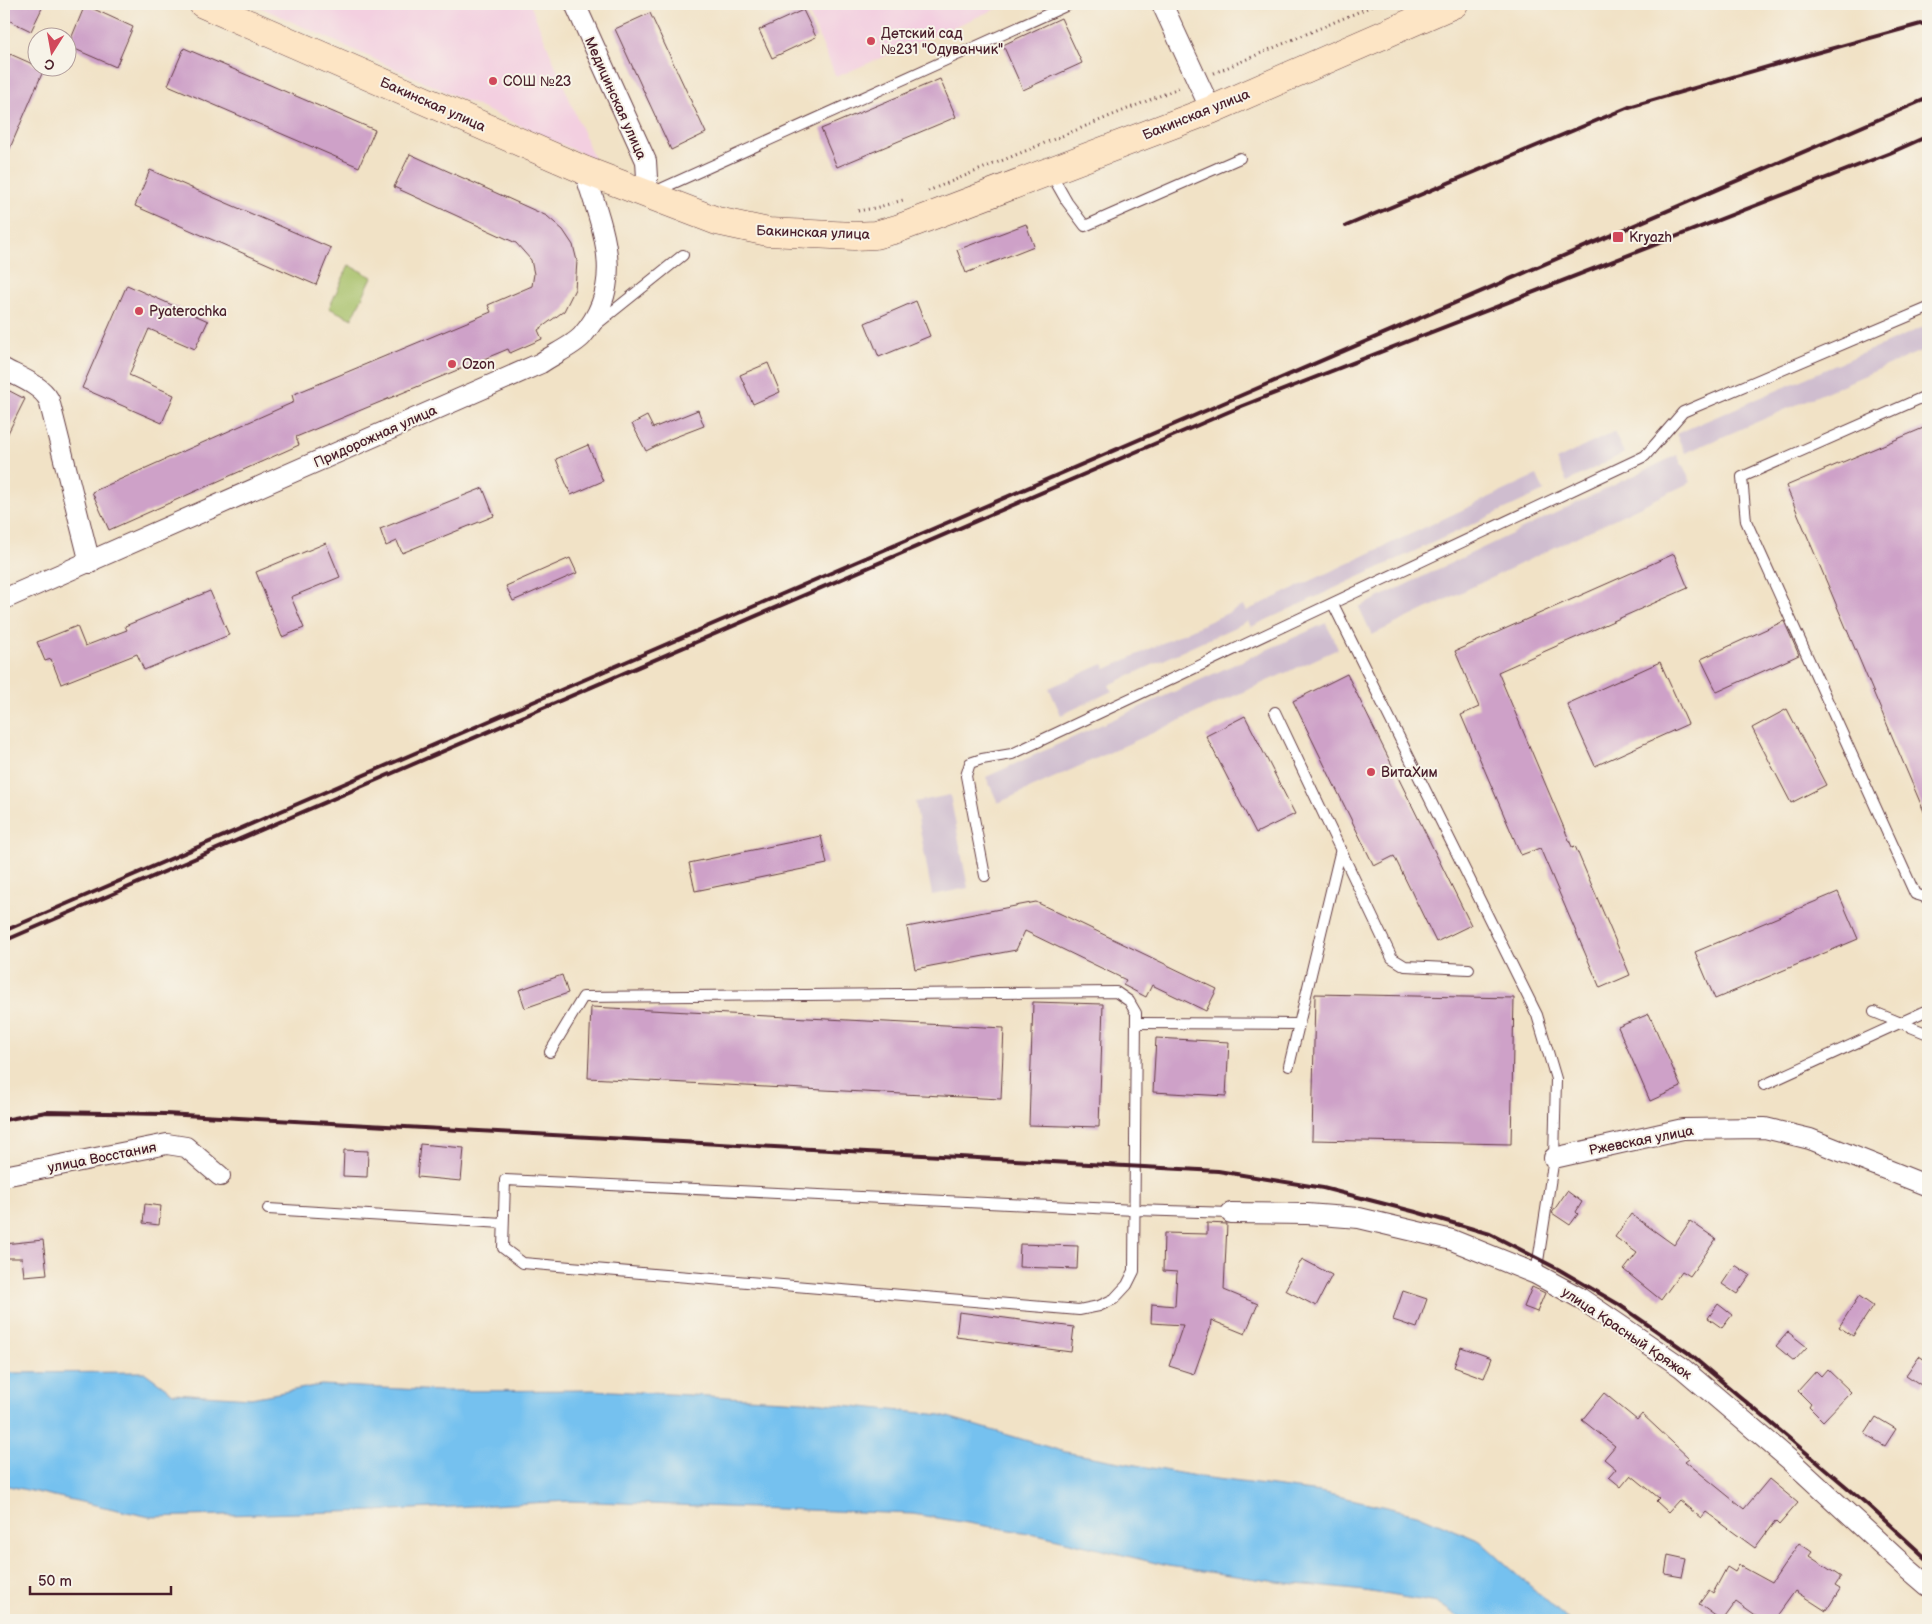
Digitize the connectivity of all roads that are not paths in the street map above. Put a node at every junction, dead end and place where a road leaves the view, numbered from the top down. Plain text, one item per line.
1 (203, 4) edge
2 (575, 4) edge
3 (1070, 4) edge
4 (1162, 4) edge
5 (1454, 4) edge
6 (1048, 8) edge
7 (1210, 110) junction
8 (1240, 158) dead end
9 (584, 170) junction
10 (1049, 171) junction
11 (648, 195) junction
12 (684, 255) dead end
13 (1928, 308) edge
14 (581, 336) junction
15 (4, 369) edge
16 (1928, 395) edge
17 (90, 563) junction
18 (4, 600) edge
19 (1333, 604) junction
20 (1276, 712) dead end
21 (1341, 849) junction
22 (985, 876) dead end
23 (1928, 898) edge
24 (1470, 969) dead end
25 (1928, 1010) edge
26 (1874, 1012) dead end
27 (1136, 1023) junction
28 (1900, 1023) junction
29 (1299, 1024) junction
30 (1928, 1034) edge
31 (550, 1052) dead end
32 (1289, 1066) dead end
33 (1764, 1085) dead end
34 (1554, 1158) junction
35 (4, 1176) edge
36 (220, 1176) dead end
37 (1928, 1186) edge
38 (268, 1209) dead end
39 (1135, 1210) junction
40 (1231, 1213) joint
41 (503, 1223) junction
42 (1536, 1274) junction
43 (1928, 1586) edge

1 - 9 main road, Бакинская улица
2 - 11 street, Медицинская улица
3 - 6 lane
4 - 7 street
5 - 7 main road, Бакинская улица
6 - 11 lane
7 - 10 main road, Бакинская улица
8 - 10 lane
9 - 11 main road, Бакинская улица
9 - 14 street, Придорожная улица
10 - 11 main road, Бакинская улица
12 - 14 lane
13 - 19 lane
14 - 17 street, Придорожная улица
15 - 17 street
16 - 23 lane
17 - 18 street, Придорожная улица
19 - 22 lane
19 - 34 lane
20 - 21 lane
21 - 24 lane
21 - 29 lane
25 - 28 lane
26 - 28 lane
27 - 29 lane
27 - 31 lane
27 - 39 lane
28 - 30 lane
28 - 33 lane
29 - 32 lane
34 - 37 street, Ржевская улица
34 - 42 lane
35 - 36 street, улица Восстания
38 - 41 lane
39 - 40 lane
39 - 41 lane
39 - 41 lane
40 - 42 street, улица Красный Кряжок
42 - 43 street, улица Красный Кряжок

